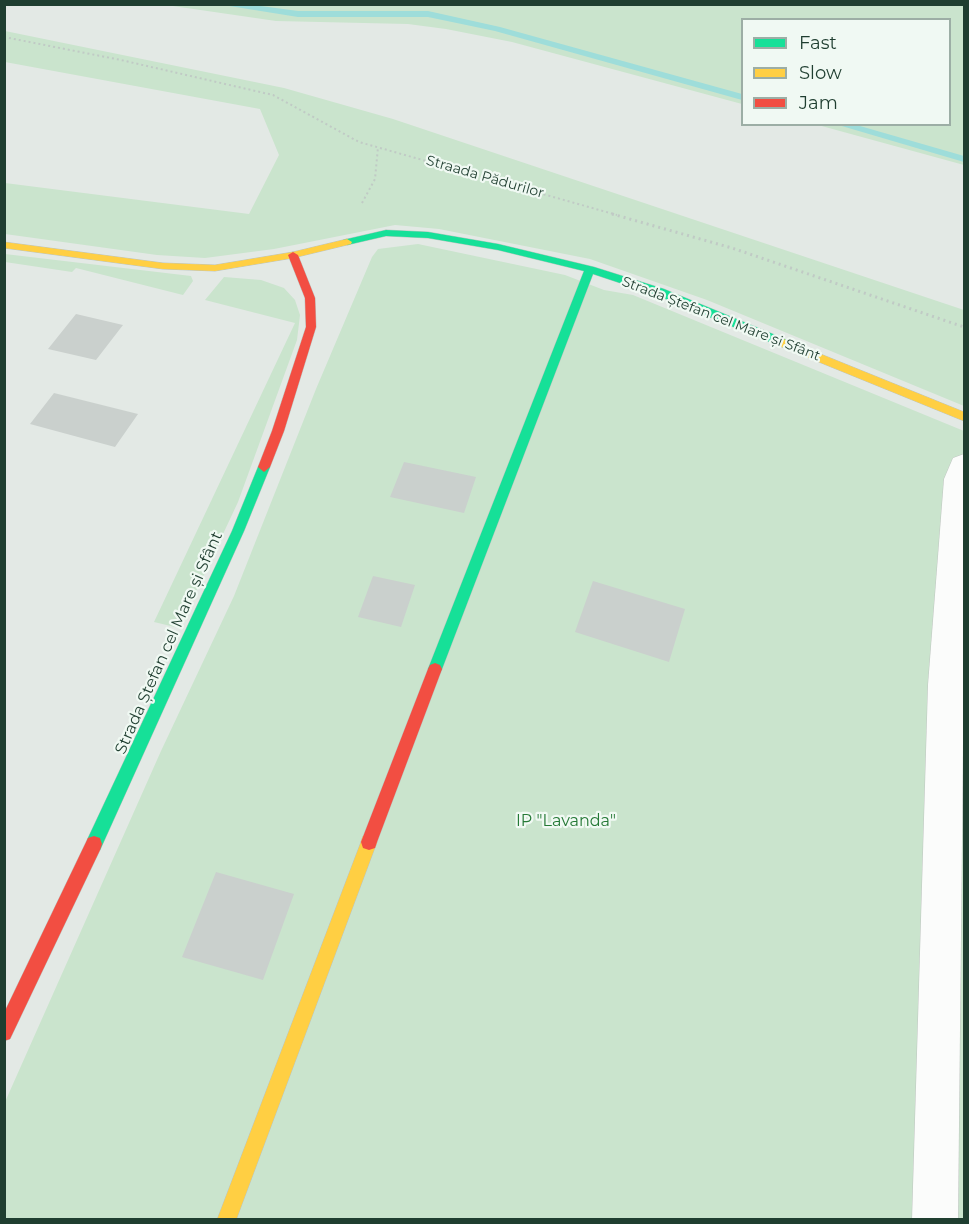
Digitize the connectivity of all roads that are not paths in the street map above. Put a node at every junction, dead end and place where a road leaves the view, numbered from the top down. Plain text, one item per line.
1 (4, 246) edge
2 (293, 255) junction
3 (590, 269) junction
4 (964, 417) edge
5 (964, 466) edge
6 (4, 1033) edge
7 (226, 1220) edge
8 (935, 1220) edge

1 - 2 street, Strada Ștefan cel Mare și Sfânt
2 - 3 street, Strada Ștefan cel Mare și Sfânt
2 - 6 street, Strada Ștefan cel Mare și Sfânt
3 - 4 street, Strada Ștefan cel Mare și Sfânt
3 - 7 street
5 - 8 street

